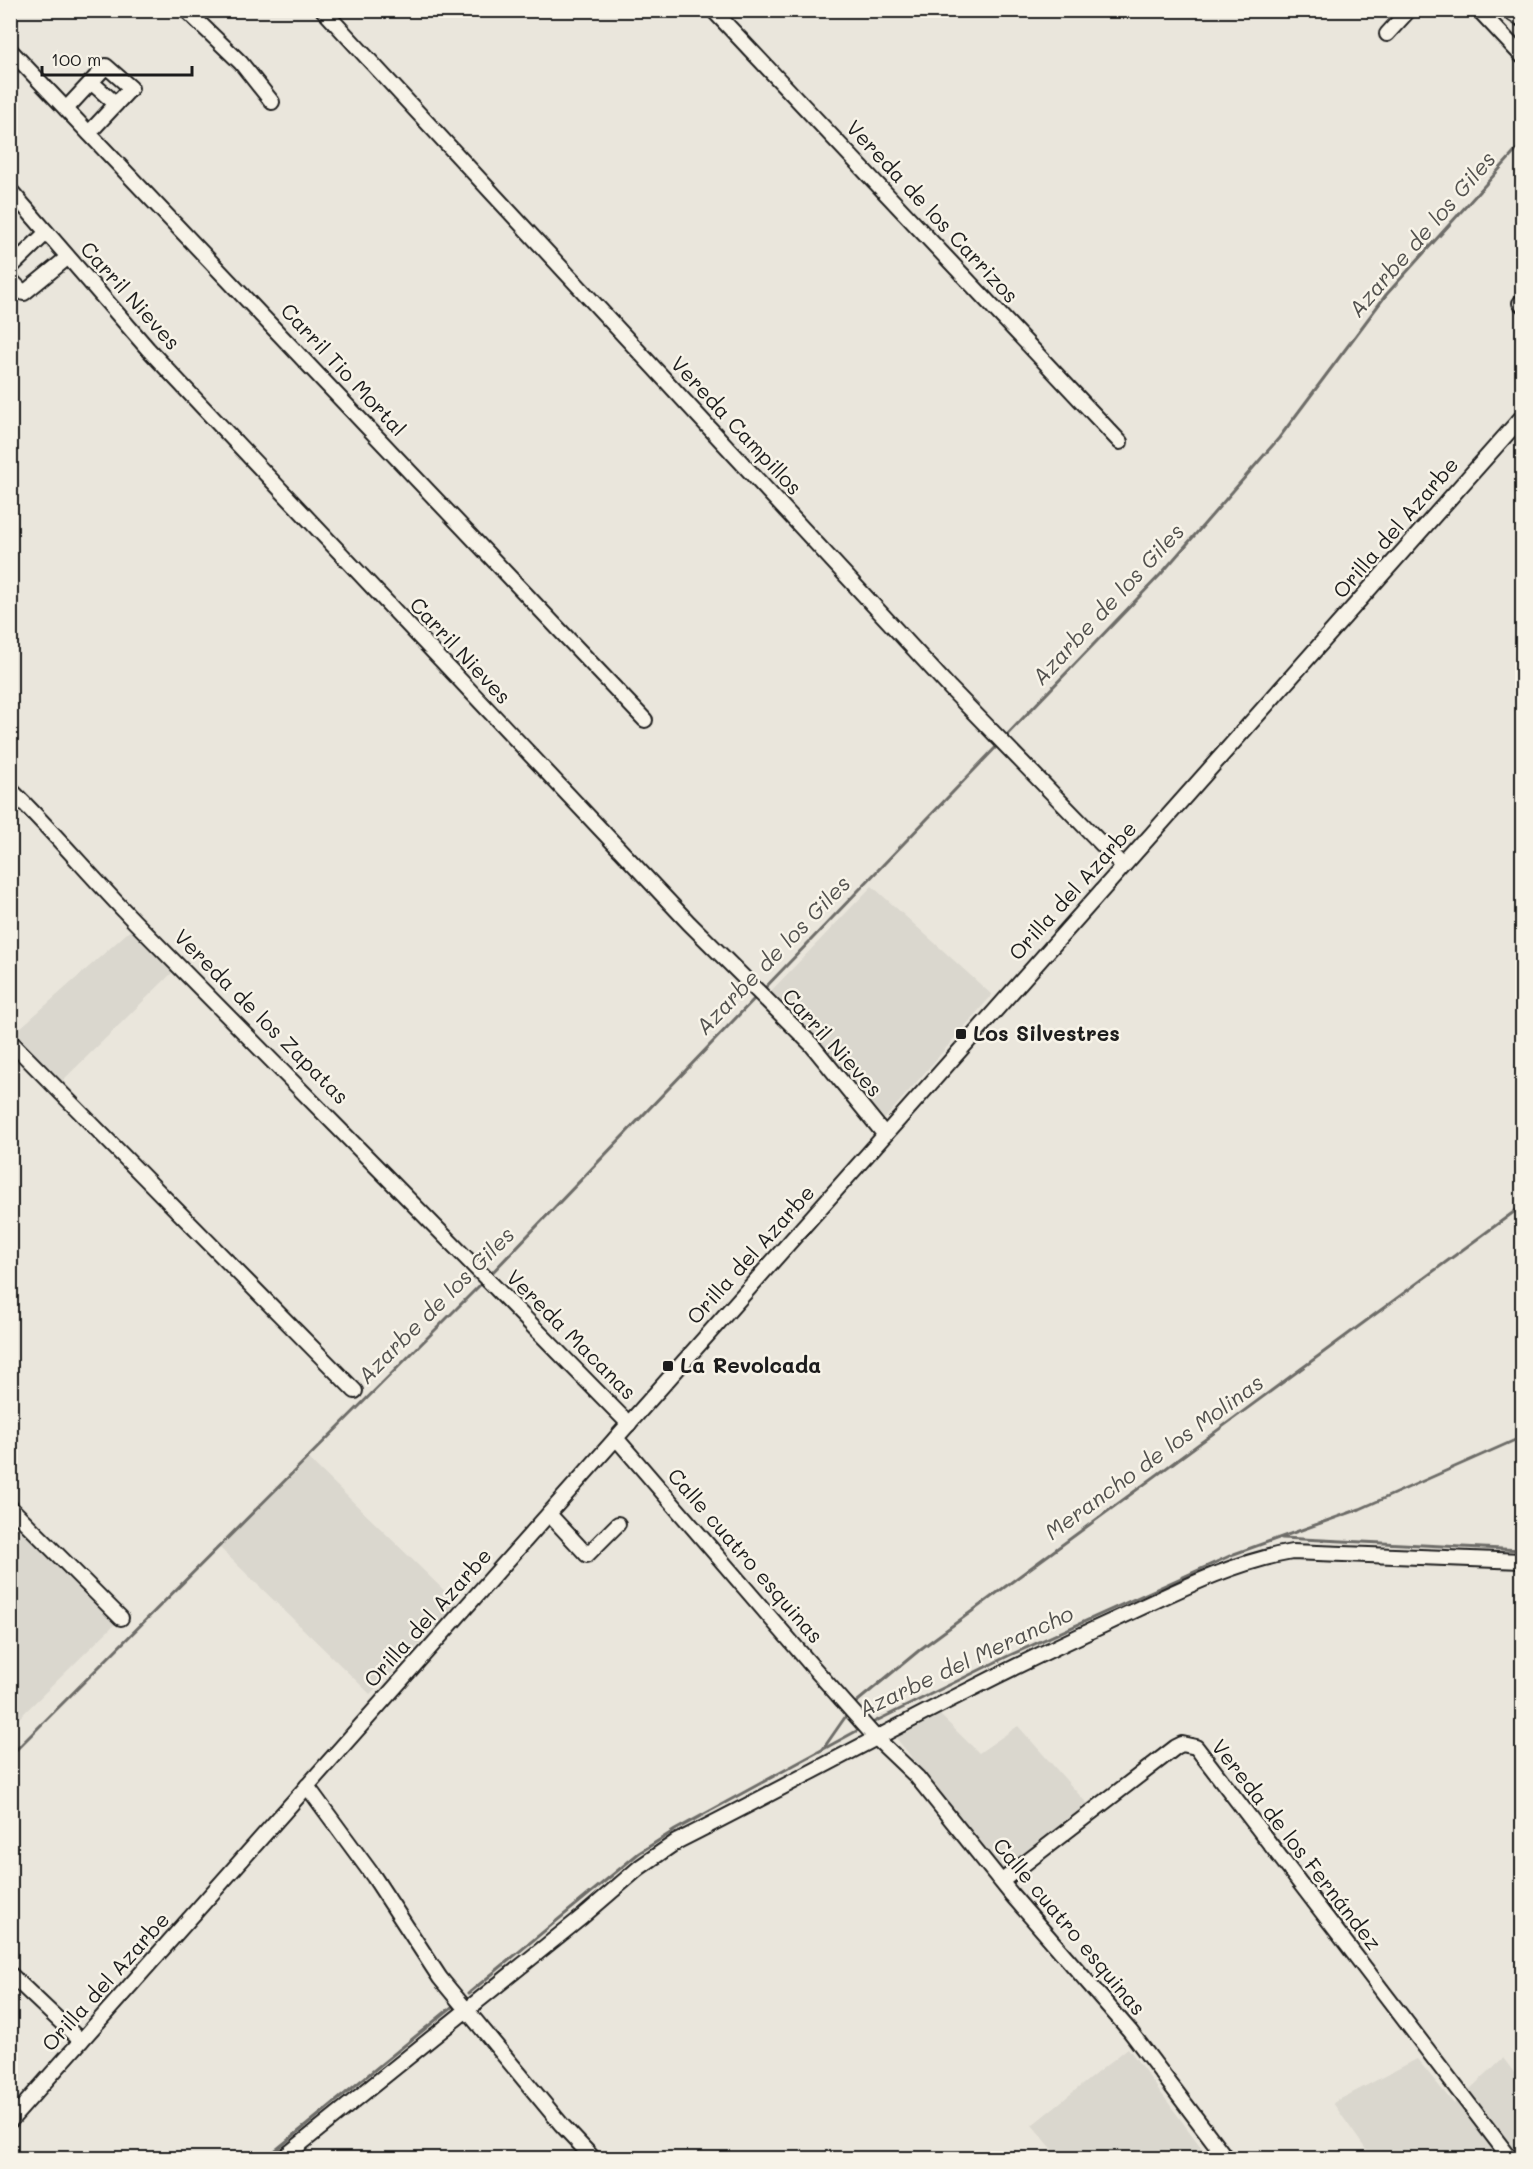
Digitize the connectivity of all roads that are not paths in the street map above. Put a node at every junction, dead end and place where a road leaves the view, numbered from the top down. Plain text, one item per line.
1 (186, 10) edge
2 (323, 10) edge
3 (713, 10) edge
4 (1409, 10) edge
5 (1479, 10) edge
6 (1514, 10) edge
7 (1522, 15) edge
8 (1387, 34) dead end
9 (10, 50) edge
10 (1522, 57) edge
11 (91, 82) junction
12 (272, 102) dead end
13 (116, 104) junction
14 (66, 109) junction
15 (89, 133) junction
16 (13, 197) edge
17 (46, 233) junction
18 (67, 258) junction
19 (10, 268) edge
20 (10, 279) edge
21 (1522, 417) edge
22 (1120, 442) dead end
23 (645, 720) dead end
24 (10, 789) edge
25 (1123, 866) junction
26 (10, 1041) edge
27 (885, 1135) junction
28 (482, 1275) joint
29 (355, 1390) dead end
30 (629, 1424) junction
31 (616, 1438) junction
32 (10, 1507) edge
33 (549, 1514) junction
34 (618, 1524) dead end
35 (1522, 1561) edge
36 (121, 1618) dead end
37 (871, 1731) junction
38 (307, 1786) junction
39 (1002, 1881) junction
40 (10, 1974) edge
41 (467, 2009) junction
42 (81, 2041) junction
43 (10, 2121) edge
44 (284, 2158) edge
45 (593, 2158) edge
46 (1226, 2158) edge
47 (1510, 2158) edge

1 - 12 street
2 - 25 street, Vereda Campillos
3 - 22 street, Vereda de los Carrizos
4 - 8 street
5 - 10 street
6 - 7 highway
9 - 14 street, Carril Tio Mortal
11 - 13 street
11 - 13 street
11 - 14 street
13 - 15 street
14 - 15 street, Carril Tio Mortal
15 - 23 street, Carril Tio Mortal
16 - 17 street, Carril Nieves
17 - 18 street, Carril Nieves
17 - 19 street
18 - 20 street
18 - 27 street, Carril Nieves
21 - 25 street, Orilla del Azarbe
24 - 28 street, Vereda de los Zapatas
25 - 27 street, Orilla del Azarbe
26 - 29 street
27 - 30 street, Orilla del Azarbe
28 - 30 street, Vereda Macanas
30 - 31 street, Orilla del Azarbe
31 - 33 street, Orilla del Azarbe
31 - 37 street, Calle cuatro esquinas
32 - 36 street
33 - 34 street
33 - 38 street, Orilla del Azarbe
35 - 37 street
37 - 39 street, Calle cuatro esquinas
37 - 41 street
38 - 41 street
38 - 42 street, Orilla del Azarbe
39 - 46 street, Calle cuatro esquinas
39 - 47 street, Vereda de los Fernández
40 - 42 street
41 - 44 street
41 - 45 street
42 - 43 street, Orilla del Azarbe

